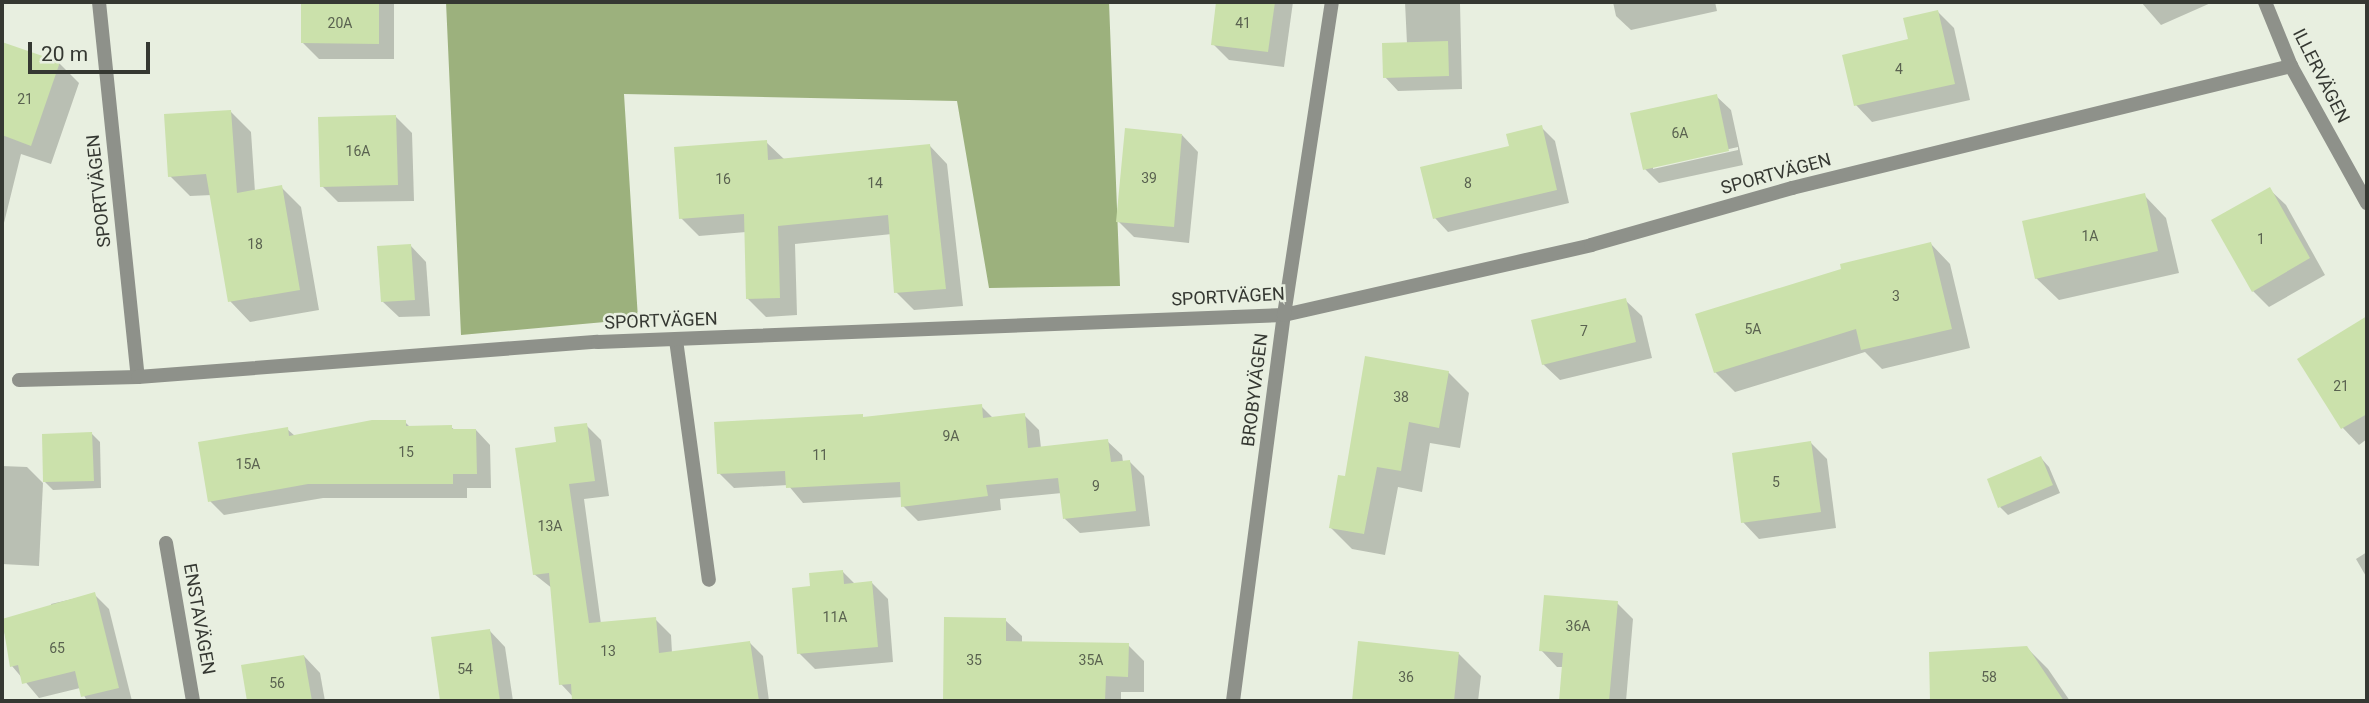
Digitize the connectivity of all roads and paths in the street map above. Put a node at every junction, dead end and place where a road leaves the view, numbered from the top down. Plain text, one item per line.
1 (99, 2) edge
2 (1332, 2) edge
3 (2265, 2) edge
4 (2291, 66) junction
5 (2367, 203) edge
6 (1284, 315) junction
7 (676, 340) junction
8 (138, 377) junction
9 (19, 380) dead end
10 (166, 543) dead end
11 (709, 580) dead end
12 (193, 701) edge
13 (1233, 701) edge

1 - 8 street, SPORTVÄGEN
2 - 6 street, BROBYVÄGEN
3 - 4 street, ILLERVÄGEN
4 - 5 street, ILLERVÄGEN
4 - 6 street, SPORTVÄGEN
6 - 7 street, SPORTVÄGEN
6 - 13 street, BROBYVÄGEN
7 - 8 street, SPORTVÄGEN
7 - 11 street
8 - 9 street, SPORTVÄGEN
10 - 12 street, ENSTAVÄGEN

